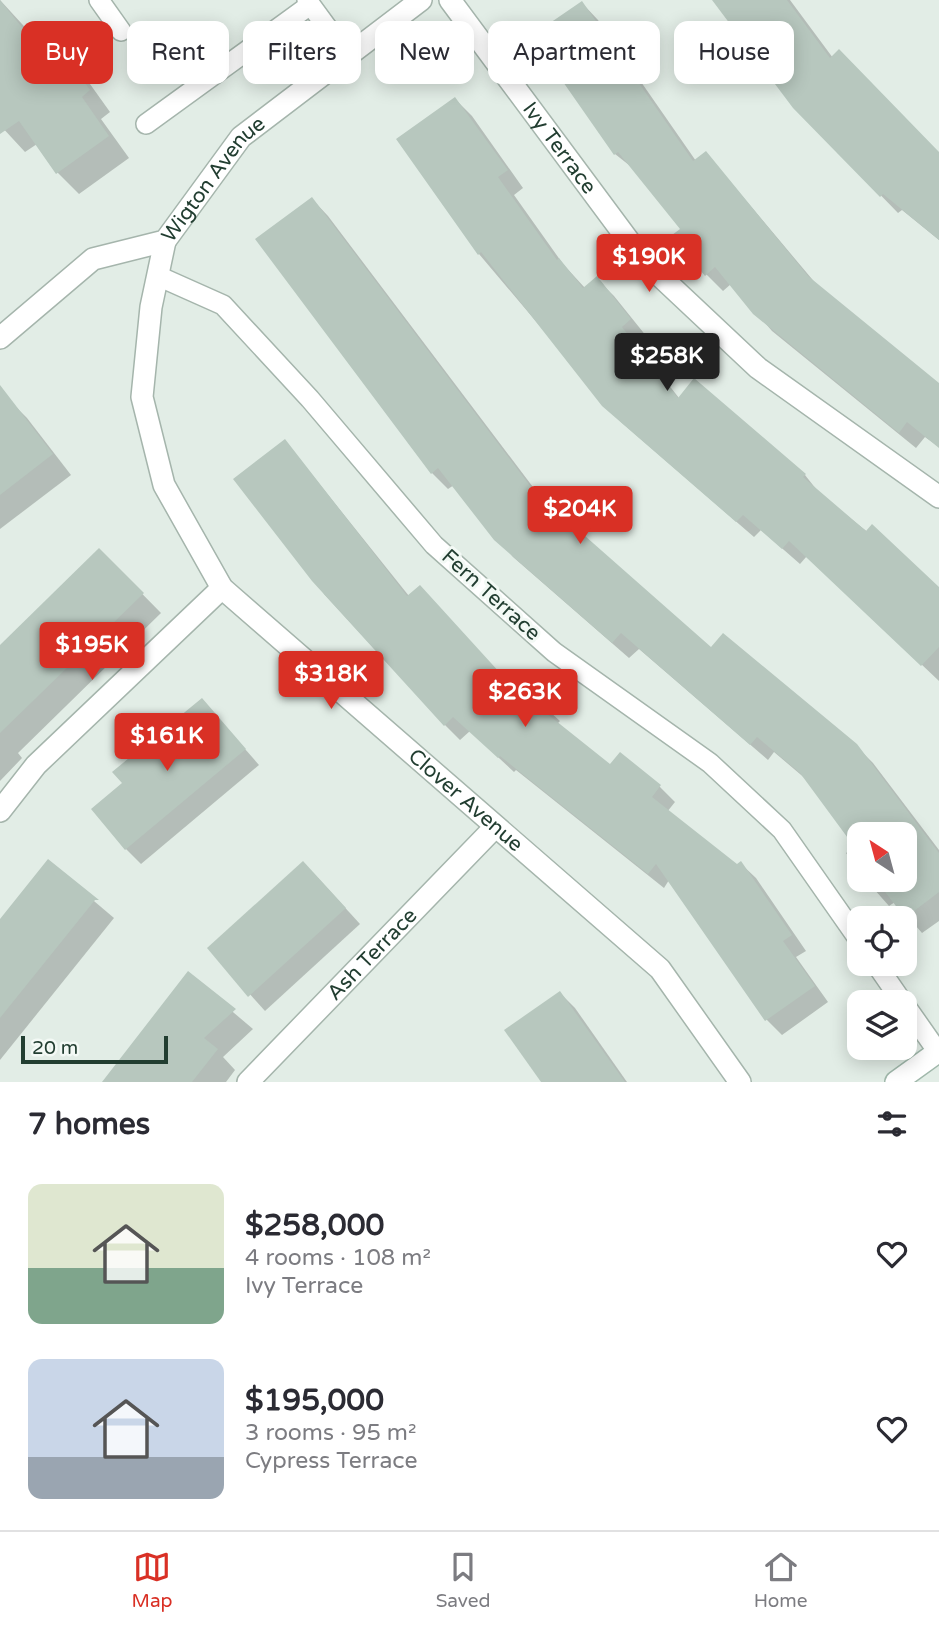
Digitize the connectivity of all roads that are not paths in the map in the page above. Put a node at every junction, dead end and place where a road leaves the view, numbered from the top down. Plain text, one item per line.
1 (99, 0) edge
2 (421, 0) edge
3 (450, 0) edge
4 (309, 2) edge
5 (323, 21) edge
6 (121, 31) dead end
7 (361, 46) edge
8 (311, 84) edge
9 (146, 124) dead end
10 (166, 241) junction
11 (158, 276) junction
12 (0, 338) edge
13 (939, 497) edge
14 (222, 588) junction
15 (0, 811) edge
16 (495, 827) junction
17 (847, 923) edge
18 (917, 1022) edge
19 (938, 1051) edge
20 (248, 1082) edge
21 (740, 1082) edge
22 (895, 1082) edge

1 - 6 lane
2 - 7 street, Wigton Avenue
3 - 13 street, Ivy Terrace
4 - 5 lane
4 - 9 lane
8 - 10 street, Wigton Avenue
10 - 11 street, Clover Avenue
10 - 12 street, Wigton Avenue
11 - 14 street, Clover Avenue
11 - 17 lane, Fern Terrace
14 - 15 street
14 - 16 street, Clover Avenue
16 - 20 street, Ash Terrace
16 - 21 street, Clover Avenue
18 - 19 lane
19 - 22 street

